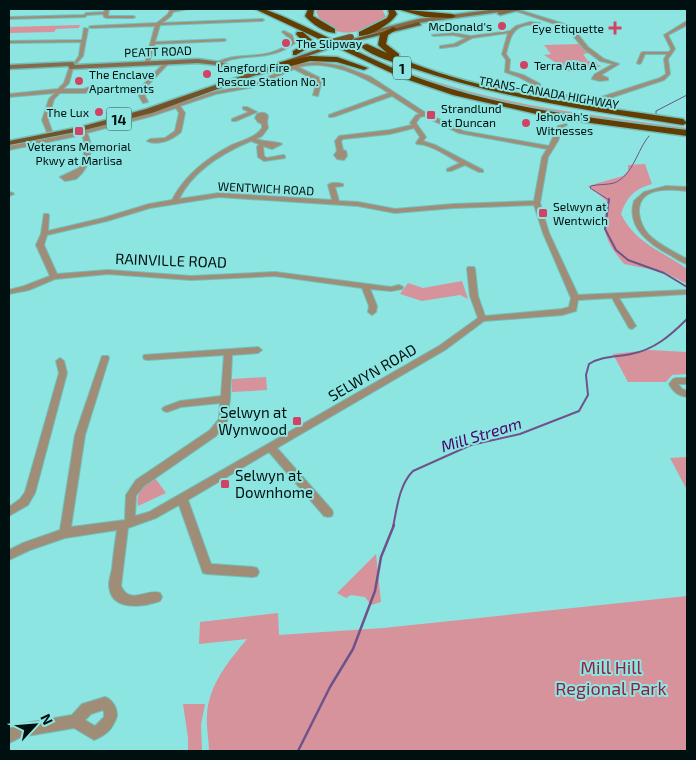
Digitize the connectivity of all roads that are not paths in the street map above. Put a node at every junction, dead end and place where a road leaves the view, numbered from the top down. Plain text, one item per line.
1 (248, 9) edge
2 (258, 9) edge
3 (272, 9) edge
4 (310, 9) edge
5 (391, 9) edge
6 (399, 9) edge
7 (503, 9) edge
8 (186, 10) edge
9 (520, 10) edge
10 (106, 11) edge
11 (86, 13) edge
12 (452, 16) junction
13 (133, 17) dead end
14 (9, 18) edge
15 (126, 18) junction
16 (262, 20) dead end
17 (537, 20) junction
18 (418, 22) junction
19 (687, 23) edge
20 (158, 24) junction
21 (123, 26) junction
22 (87, 28) junction
23 (393, 29) junction
24 (284, 32) dead end
25 (509, 32) junction
26 (300, 34) junction
27 (434, 35) dead end
28 (357, 36) junction
29 (471, 37) junction
30 (84, 40) junction
31 (224, 40) dead end
32 (9, 42) edge
33 (153, 43) junction
34 (326, 46) junction
35 (442, 47) dead end
36 (296, 53) junction
37 (670, 53) junction
38 (147, 62) junction
39 (168, 62) junction
40 (639, 62) dead end
41 (218, 63) junction
42 (78, 65) junction
43 (9, 67) edge
44 (294, 67) junction
45 (250, 73) junction
46 (597, 75) dead end
47 (264, 80) junction
48 (402, 83) junction
49 (538, 86) dead end
50 (94, 88) dead end
51 (57, 91) junction
52 (509, 93) junction
53 (9, 94) edge
54 (392, 94) junction
55 (316, 95) dead end
56 (551, 95) dead end
57 (145, 102) dead end
58 (178, 108) junction
59 (244, 108) dead end
60 (424, 114) junction
61 (259, 116) junction
62 (331, 116) dead end
63 (584, 118) junction
64 (234, 120) dead end
65 (687, 124) edge
66 (564, 125) dead end
67 (414, 126) junction
68 (49, 131) junction
69 (84, 133) junction
70 (687, 133) edge
71 (9, 139) edge
72 (250, 139) junction
73 (150, 141) dead end
74 (9, 143) edge
75 (9, 148) edge
76 (549, 148) junction
77 (340, 152) dead end
78 (283, 157) dead end
79 (464, 163) junction
80 (80, 170) dead end
81 (449, 170) dead end
82 (481, 171) dead end
83 (341, 185) dead end
84 (687, 189) edge
85 (175, 200) junction
86 (336, 202) junction
87 (537, 203) junction
88 (46, 214) dead end
89 (44, 234) junction
90 (687, 262) edge
91 (471, 269) dead end
92 (54, 277) junction
93 (365, 285) junction
94 (400, 287) dead end
95 (9, 292) edge
96 (687, 292) edge
97 (615, 297) junction
98 (575, 298) junction
99 (372, 312) dead end
100 (482, 319) junction
101 (632, 326) dead end
102 (258, 350) dead end
103 (228, 352) junction
104 (147, 357) dead end
105 (105, 358) dead end
106 (60, 361) dead end
107 (687, 381) edge
108 (687, 394) edge
109 (226, 399) junction
110 (167, 409) dead end
111 (271, 448) junction
112 (182, 498) junction
113 (9, 512) edge
114 (328, 513) dead end
115 (126, 524) junction
116 (65, 533) junction
117 (9, 555) edge
118 (253, 572) dead end
119 (156, 597) dead end
120 (75, 721) dead end
121 (9, 736) edge

1 - 26 highway
2 - 63 highway, TRANS-CANADA HIGHWAY / 1
3 - 65 highway, TRANS-CANADA HIGHWAY / 1
4 - 52 highway
5 - 28 highway
6 - 12 highway
6 - 18 highway
7 - 12 main road
8 - 20 street
9 - 17 street
9 - 18 main road
10 - 11 street
10 - 15 street
11 - 14 street
11 - 22 street
12 - 18 main road
13 - 15 street
15 - 21 street
16 - 20 street
17 - 25 street
17 - 46 street
18 - 23 main road
18 - 28 main road
19 - 37 street
20 - 21 street
20 - 33 street
21 - 22 street
22 - 30 street
23 - 28 main road
23 - 52 highway
24 - 41 street, PEATT ROAD
25 - 29 street
25 - 49 street
26 - 34 highway
26 - 36 highway
27 - 29 street
28 - 34 main road, bridge
29 - 35 street
30 - 32 street
30 - 42 street
31 - 33 street
33 - 38 street
34 - 36 main road, 14
34 - 45 main road, 14
34 - 48 highway
36 - 45 main road, 14
37 - 40 street
37 - 56 street
38 - 39 main road, PEATT ROAD
38 - 42 main road, PEATT ROAD
39 - 41 main road, PEATT ROAD
39 - 57 street
41 - 45 main road, PEATT ROAD
42 - 43 main road, PEATT ROAD
42 - 51 street
44 - 47 street
44 - 54 street
44 - 55 street
45 - 47 street
45 - 48 highway
45 - 68 main road, 14
45 - 74 main road, 14
47 - 58 street
48 - 63 highway
50 - 51 street
51 - 53 street
51 - 68 street
52 - 65 highway
54 - 60 street
54 - 62 street
58 - 69 street
58 - 73 street
59 - 61 street
60 - 67 street
60 - 76 street
61 - 64 street
61 - 72 street
63 - 70 highway, TRANS-CANADA HIGHWAY / 1
66 - 76 street
67 - 77 street
67 - 79 street
68 - 71 main road, 14
69 - 75 street
69 - 80 street
72 - 78 street
72 - 85 street
76 - 87 street
79 - 81 street
79 - 82 street
83 - 86 street
84 - 90 street
85 - 86 street, WENTWICH ROAD
85 - 89 street, WENTWICH ROAD
86 - 87 street, WENTWICH ROAD
87 - 98 street
88 - 89 street
89 - 92 street
91 - 100 street
92 - 93 street, RAINVILLE ROAD
92 - 95 street, RAINVILLE ROAD
93 - 94 street, RAINVILLE ROAD
93 - 99 street
96 - 97 street
97 - 98 street
97 - 101 street
98 - 100 street, SELWYN ROAD
100 - 111 street, SELWYN ROAD
102 - 103 street
103 - 104 street
103 - 109 street
105 - 116 street
106 - 113 street
107 - 108 street
109 - 110 street
109 - 115 street
111 - 112 street, SELWYN ROAD
111 - 114 street
112 - 115 street, SELWYN ROAD
112 - 118 street
115 - 116 street, SELWYN ROAD
115 - 119 street
116 - 117 street, SELWYN ROAD
120 - 121 street

